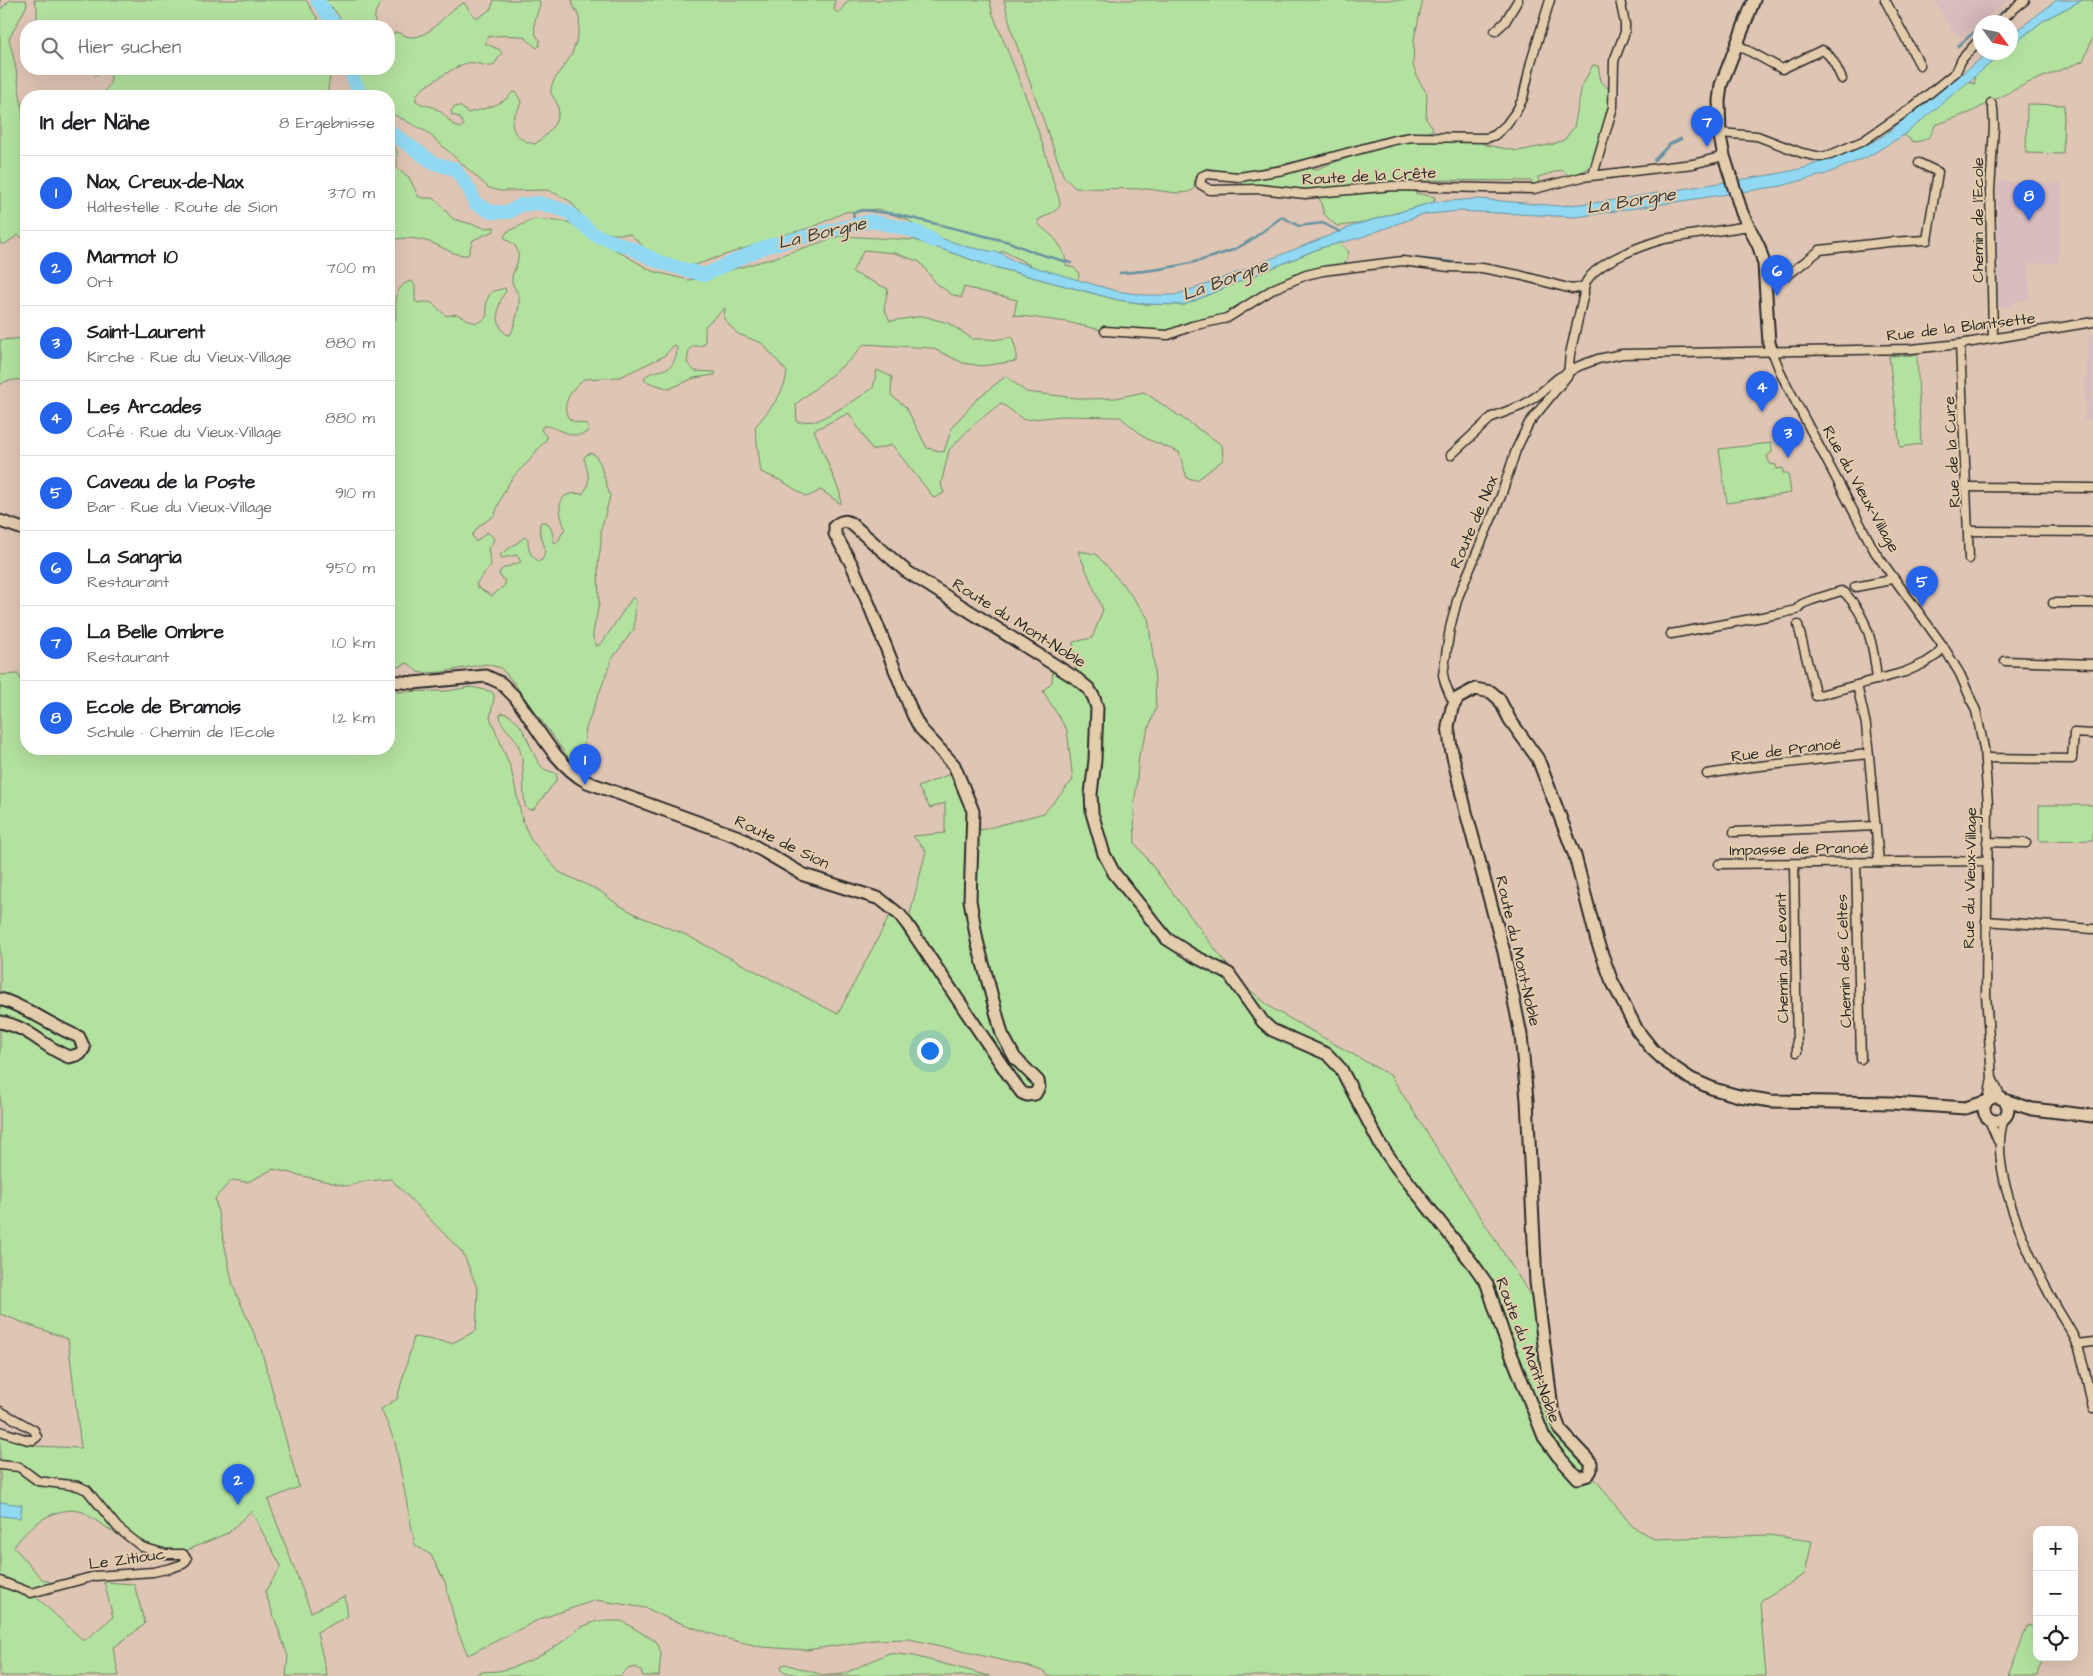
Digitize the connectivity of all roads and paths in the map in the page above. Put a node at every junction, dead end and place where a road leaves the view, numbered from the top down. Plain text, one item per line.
1 (1518, 0) edge
2 (1550, 0) edge
3 (1620, 0) edge
4 (1754, 0) edge
5 (1885, 0) edge
6 (2025, 0) edge
7 (2007, 15) edge
8 (1495, 32) dead end
9 (1738, 45) junction
10 (1973, 47) edge
11 (1920, 65) dead end
12 (1842, 79) dead end
13 (1991, 103) dead end
14 (1720, 133) junction
15 (1724, 156) junction
16 (1919, 163) dead end
17 (1593, 175) junction
18 (1749, 226) junction
19 (1766, 278) junction
20 (1583, 287) junction
21 (2093, 322) edge
22 (1105, 331) dead end
23 (1993, 338) junction
24 (1960, 344) junction
25 (1772, 351) junction
26 (1569, 370) junction
27 (1451, 456) dead end
28 (1967, 487) junction
29 (2093, 488) edge
30 (0, 521) edge
31 (20, 528) edge
32 (1969, 531) junction
33 (2093, 532) edge
34 (1969, 560) dead end
35 (1891, 577) junction
36 (1845, 593) junction
37 (2053, 603) dead end
38 (2093, 603) edge
39 (1798, 625) dead end
40 (1671, 634) dead end
41 (1943, 646) junction
42 (2005, 661) dead end
43 (2093, 664) edge
44 (1877, 680) junction
45 (395, 681) edge
46 (1857, 686) junction
47 (1452, 698) dead end
48 (2093, 734) edge
49 (1868, 754) junction
50 (1985, 758) junction
51 (1707, 774) dead end
52 (1876, 826) junction
53 (1734, 832) dead end
54 (1987, 842) junction
55 (2026, 843) dead end
56 (1987, 861) junction
57 (1856, 862) junction
58 (1879, 862) junction
59 (1719, 864) dead end
60 (1794, 864) junction
61 (1986, 921) junction
62 (2093, 929) edge
63 (977, 941) joint
64 (0, 999) edge
65 (0, 1022) edge
66 (1797, 1052) dead end
67 (1861, 1059) dead end
68 (1992, 1078) junction
69 (2003, 1099) junction
70 (1986, 1101) junction
71 (1965, 1108) junction
72 (2032, 1109) junction
73 (2093, 1116) edge
74 (1988, 1118) junction
75 (2004, 1118) junction
76 (1998, 1142) junction
77 (2093, 1342) edge
78 (2077, 1344) junction
79 (2093, 1409) edge
80 (0, 1411) edge
81 (0, 1431) edge
82 (0, 1465) edge
83 (0, 1582) edge

1 - 8 street
2 - 17 street, Route de la Crête
3 - 17 street
4 - 9 street, Rue du Vieux-Village
5 - 11 street
6 - 7 street
9 - 12 street
9 - 14 street, Rue du Vieux-Village
10 - 14 street
13 - 23 street, Chemin de l'Ecole
14 - 15 street, Rue du Vieux-Village
15 - 17 street, Route de la Crête
15 - 18 street, Rue du Vieux-Village
16 - 19 street
18 - 19 street, Rue du Vieux-Village
18 - 20 street
19 - 25 street, Rue du Vieux-Village
20 - 22 street
20 - 26 street
21 - 23 street, Rue de la Blantsette
23 - 24 street, Rue de la Blantsette
24 - 25 street, Rue de la Blantsette
24 - 28 street, Rue de la Cure
25 - 26 street, Rue de la Blantsette
25 - 35 street, Rue du Vieux-Village
26 - 27 street, Rue de la Blantsette
26 - 47 street, Route de Nax
28 - 29 street
28 - 32 street, Rue de la Cure
30 - 31 street
32 - 33 street
32 - 34 street, Rue de la Cure
35 - 36 street
35 - 41 street, Rue du Vieux-Village
36 - 40 street
36 - 44 street
37 - 38 street
39 - 46 street
41 - 44 street
41 - 50 street, Rue du Vieux-Village
42 - 43 street
44 - 46 street
45 - 63 street, Route de Sion
46 - 49 street
48 - 50 street
49 - 51 street, Rue de Pranoé
49 - 52 street
50 - 54 street, Rue du Vieux-Village
52 - 53 street
52 - 58 street
54 - 55 street
54 - 56 street, Rue du Vieux-Village
56 - 58 street
56 - 61 street, Rue du Vieux-Village
57 - 58 street, Impasse de Pranoé
57 - 60 street, Impasse de Pranoé
57 - 67 street, Chemin des Celtes
59 - 60 street, Impasse de Pranoé
60 - 66 street, Chemin du Levant
61 - 62 street
61 - 68 street, Rue du Vieux-Village
63 - 71 street, Route du Mont-Noble
64 - 65 street
68 - 69 street, Rue du Vieux-Village
68 - 70 street, Rue du Vieux-Village
69 - 70 street
69 - 72 street
69 - 75 street
70 - 71 street, Route du Mont-Noble
70 - 74 street
71 - 74 street, Route du Mont-Noble
72 - 73 street
72 - 75 street
74 - 75 street
74 - 76 street
75 - 76 street
76 - 78 street
77 - 78 street
78 - 79 street
80 - 81 street
82 - 83 street, Le Zitiouc

